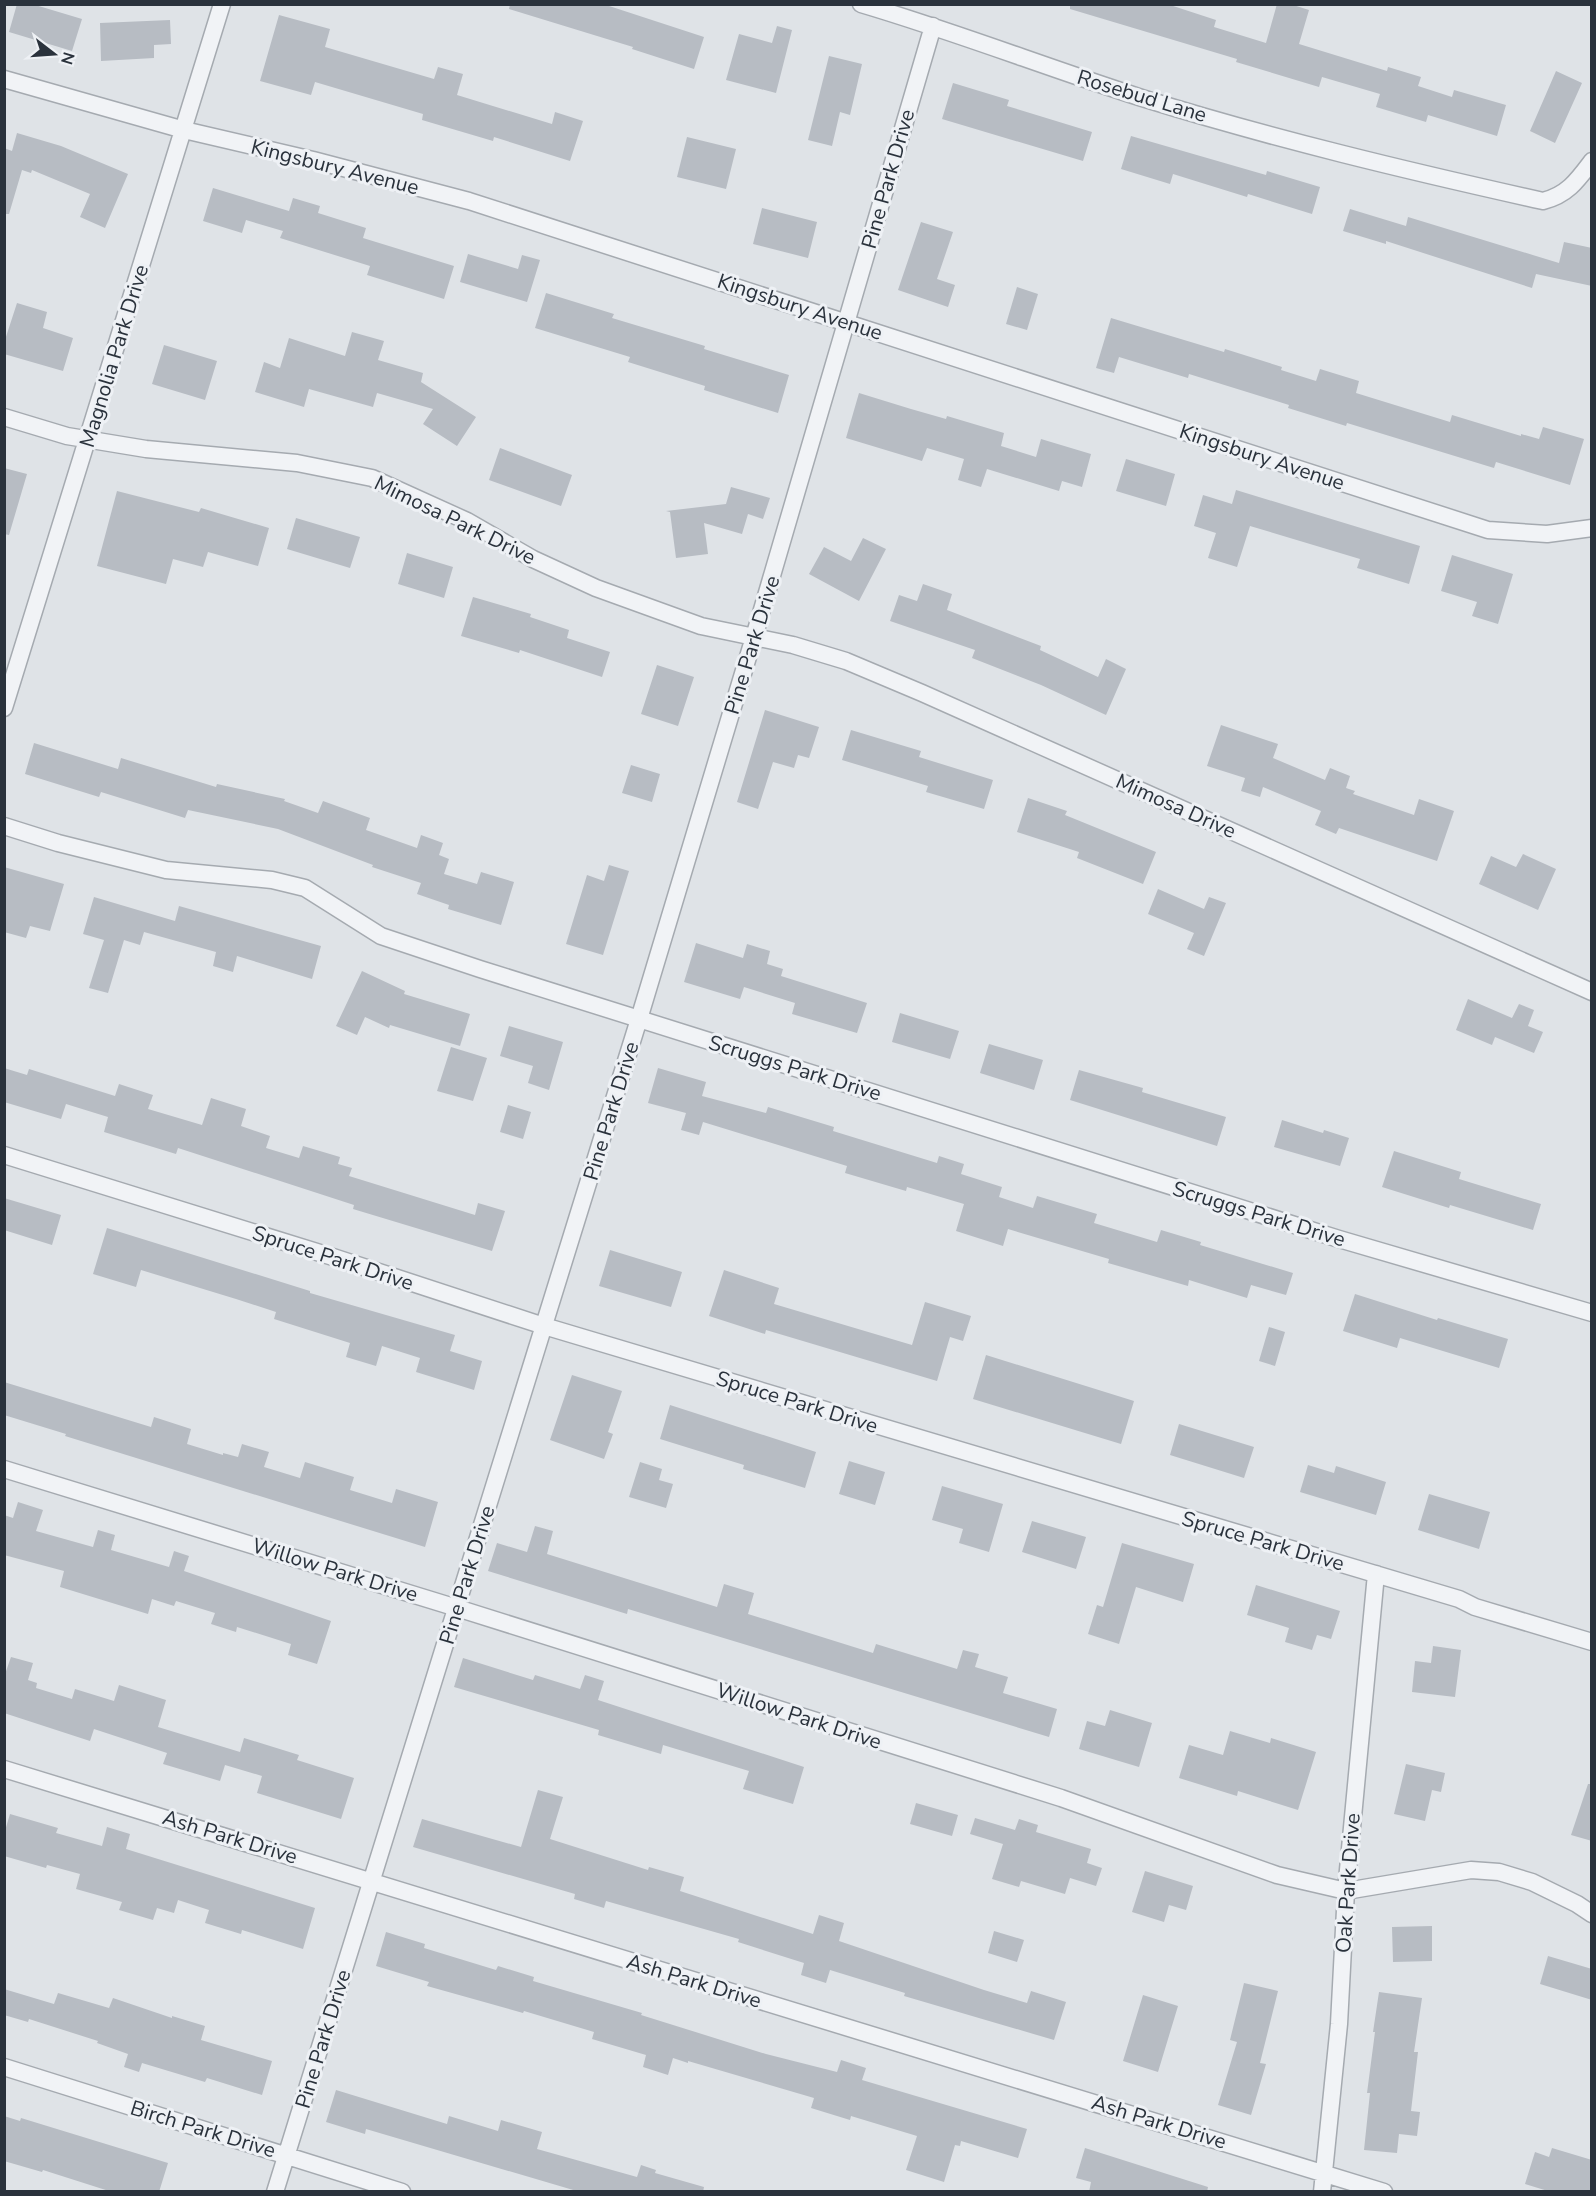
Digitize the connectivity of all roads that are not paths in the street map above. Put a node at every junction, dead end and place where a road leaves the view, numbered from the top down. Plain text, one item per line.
1 (222, 4) edge
2 (861, 4) edge
3 (933, 26) junction
4 (4, 79) edge
5 (184, 129) junction
6 (1592, 161) edge
7 (846, 322) junction
8 (4, 417) edge
9 (88, 439) junction
10 (1592, 528) edge
11 (754, 637) junction
12 (4, 708) edge
13 (4, 826) edge
14 (1592, 992) edge
15 (639, 1019) junction
16 (4, 1155) edge
17 (1592, 1313) edge
18 (544, 1326) junction
19 (4, 1469) edge
20 (1376, 1574) junction
21 (457, 1608) junction
22 (1592, 1642) edge
23 (4, 1769) edge
24 (372, 1881) junction
25 (1346, 1891) junction
26 (1592, 1914) edge
27 (4, 2067) edge
28 (287, 2155) junction
29 (1324, 2172) junction
30 (275, 2192) edge
31 (402, 2192) edge
32 (1322, 2192) edge
33 (1384, 2192) edge

1 - 5 street, Magnolia Park Drive
2 - 3 street, Rosebud Lane
3 - 6 street, Rosebud Lane
3 - 7 street, Pine Park Drive
4 - 5 street, Kingsbury Avenue
5 - 7 street, Kingsbury Avenue
5 - 9 street, Magnolia Park Drive
7 - 10 street, Kingsbury Avenue
7 - 11 street, Pine Park Drive
8 - 9 street, Mimosa Park Drive
9 - 11 street, Mimosa Park Drive
9 - 12 street, Magnolia Park Drive
11 - 14 street, Mimosa Drive
11 - 15 street, Pine Park Drive
13 - 15 street, Scruggs Park Drive
15 - 17 street, Scruggs Park Drive
15 - 18 street, Pine Park Drive
16 - 18 street, Spruce Park Drive
18 - 20 street, Spruce Park Drive
18 - 21 street, Pine Park Drive
19 - 21 street, Willow Park Drive
20 - 22 street, Spruce Park Drive
20 - 25 street, Oak Park Drive
21 - 24 street, Pine Park Drive
21 - 25 street, Willow Park Drive
23 - 24 street, Ash Park Drive
24 - 28 street, Pine Park Drive
24 - 29 street, Ash Park Drive
25 - 26 street, Willow Park Drive
25 - 29 street, Oak Park Drive
27 - 28 street, Birch Park Drive
28 - 30 street, Pine Park Drive
28 - 31 street, Birch Park Drive
29 - 32 street, Oak Park Drive
29 - 33 street, Ash Park Drive

